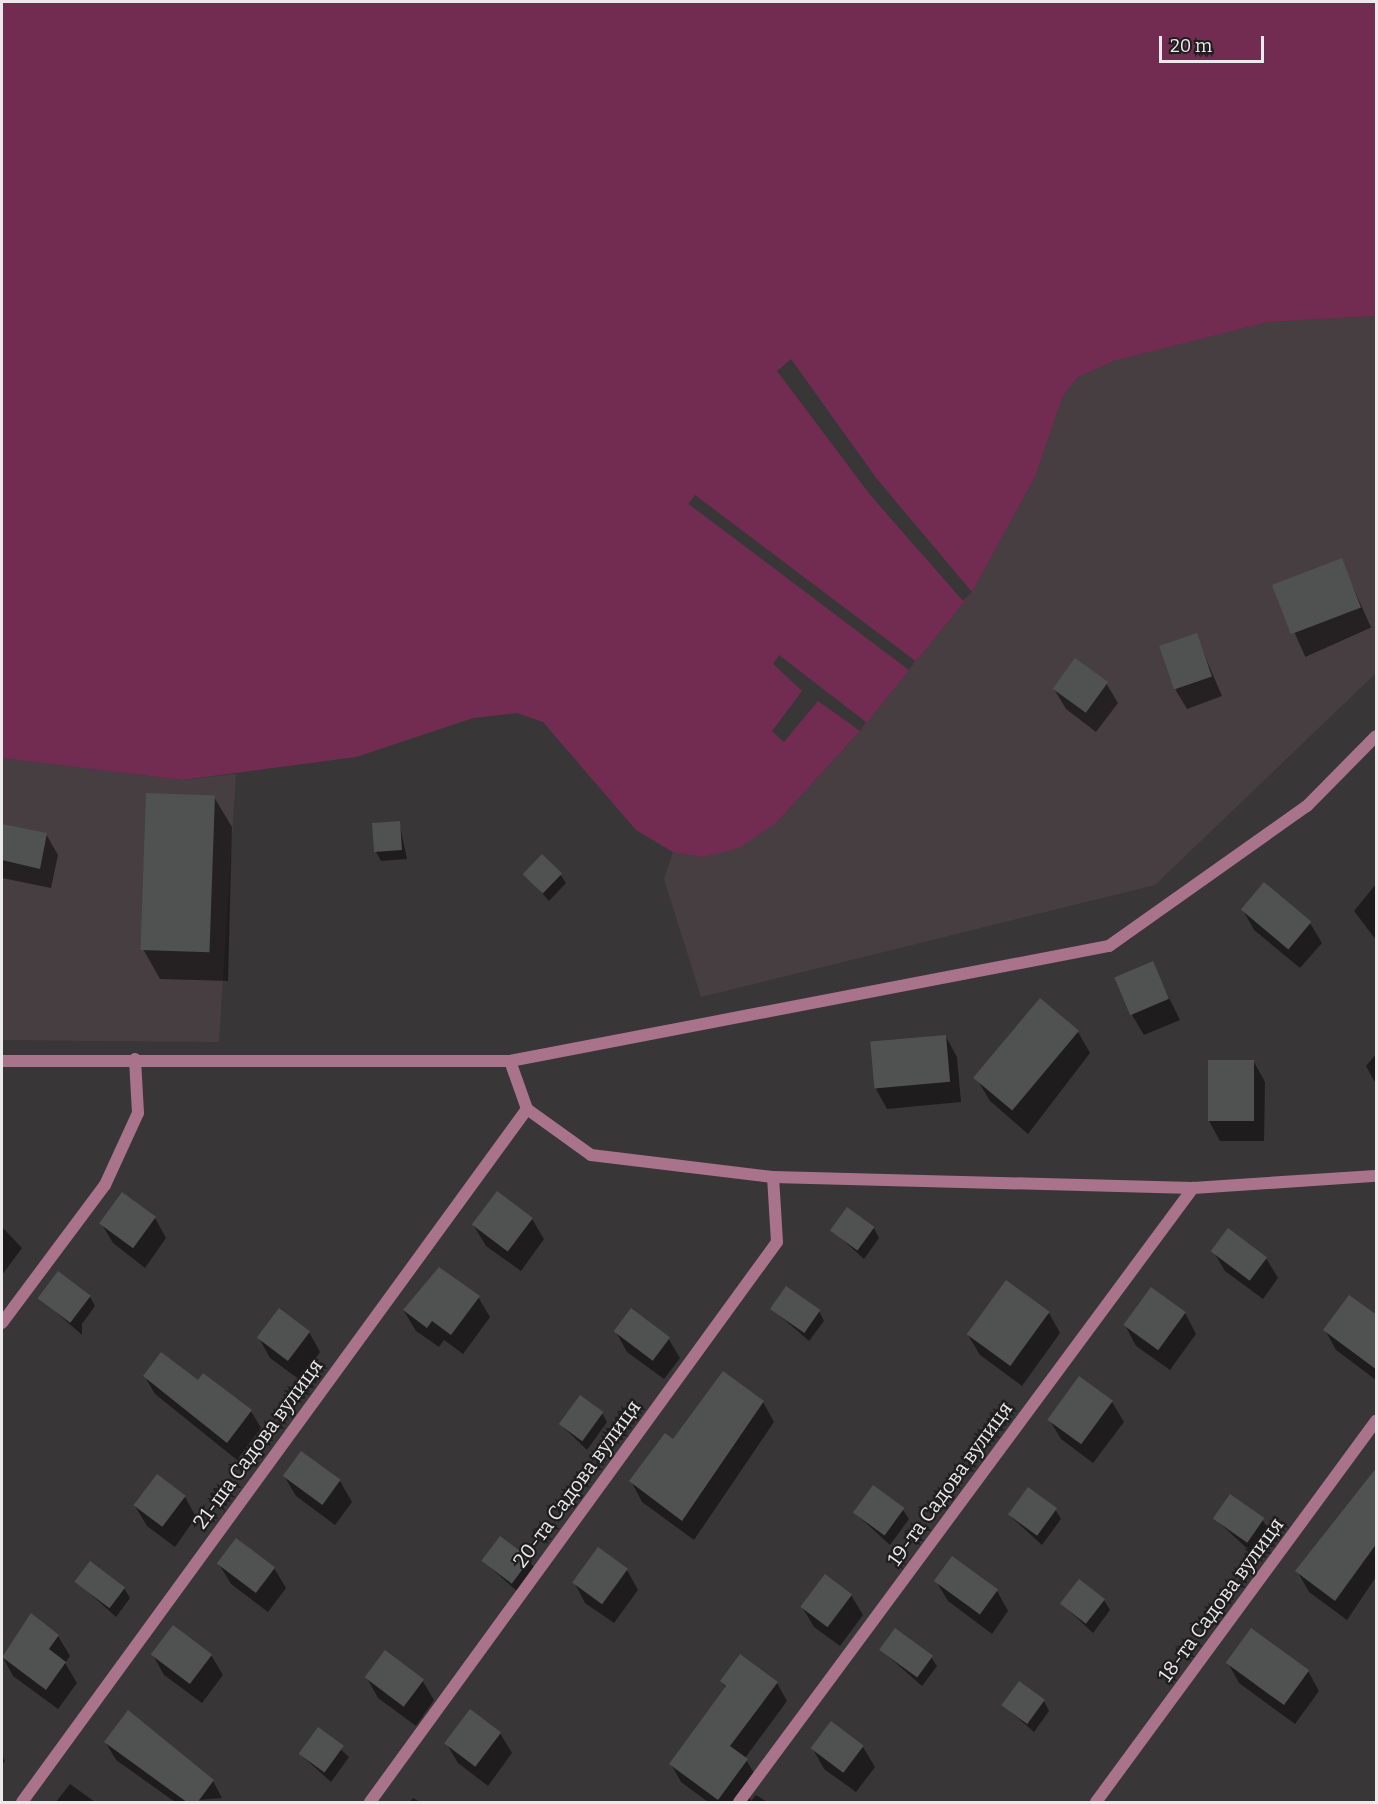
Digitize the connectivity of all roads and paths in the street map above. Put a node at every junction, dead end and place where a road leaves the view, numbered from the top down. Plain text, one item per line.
1 (1377, 736) edge
2 (135, 1059) junction
3 (510, 1060) junction
4 (2, 1061) edge
5 (527, 1109) junction
6 (1377, 1176) edge
7 (773, 1177) junction
8 (1193, 1188) junction
9 (2, 1323) edge
10 (1377, 1421) edge
11 (21, 1803) edge
12 (370, 1803) edge
13 (739, 1803) edge
14 (1096, 1803) edge

1 - 3 street
2 - 3 street
2 - 4 street
2 - 9 street
3 - 5 street
5 - 7 street
5 - 11 street, 21-ша Садова вулиця
6 - 8 street
7 - 8 street
7 - 12 street, 20-та Садова вулиця
8 - 13 street, 19-та Садова вулиця
10 - 14 street, 18-та Садова вулиця

